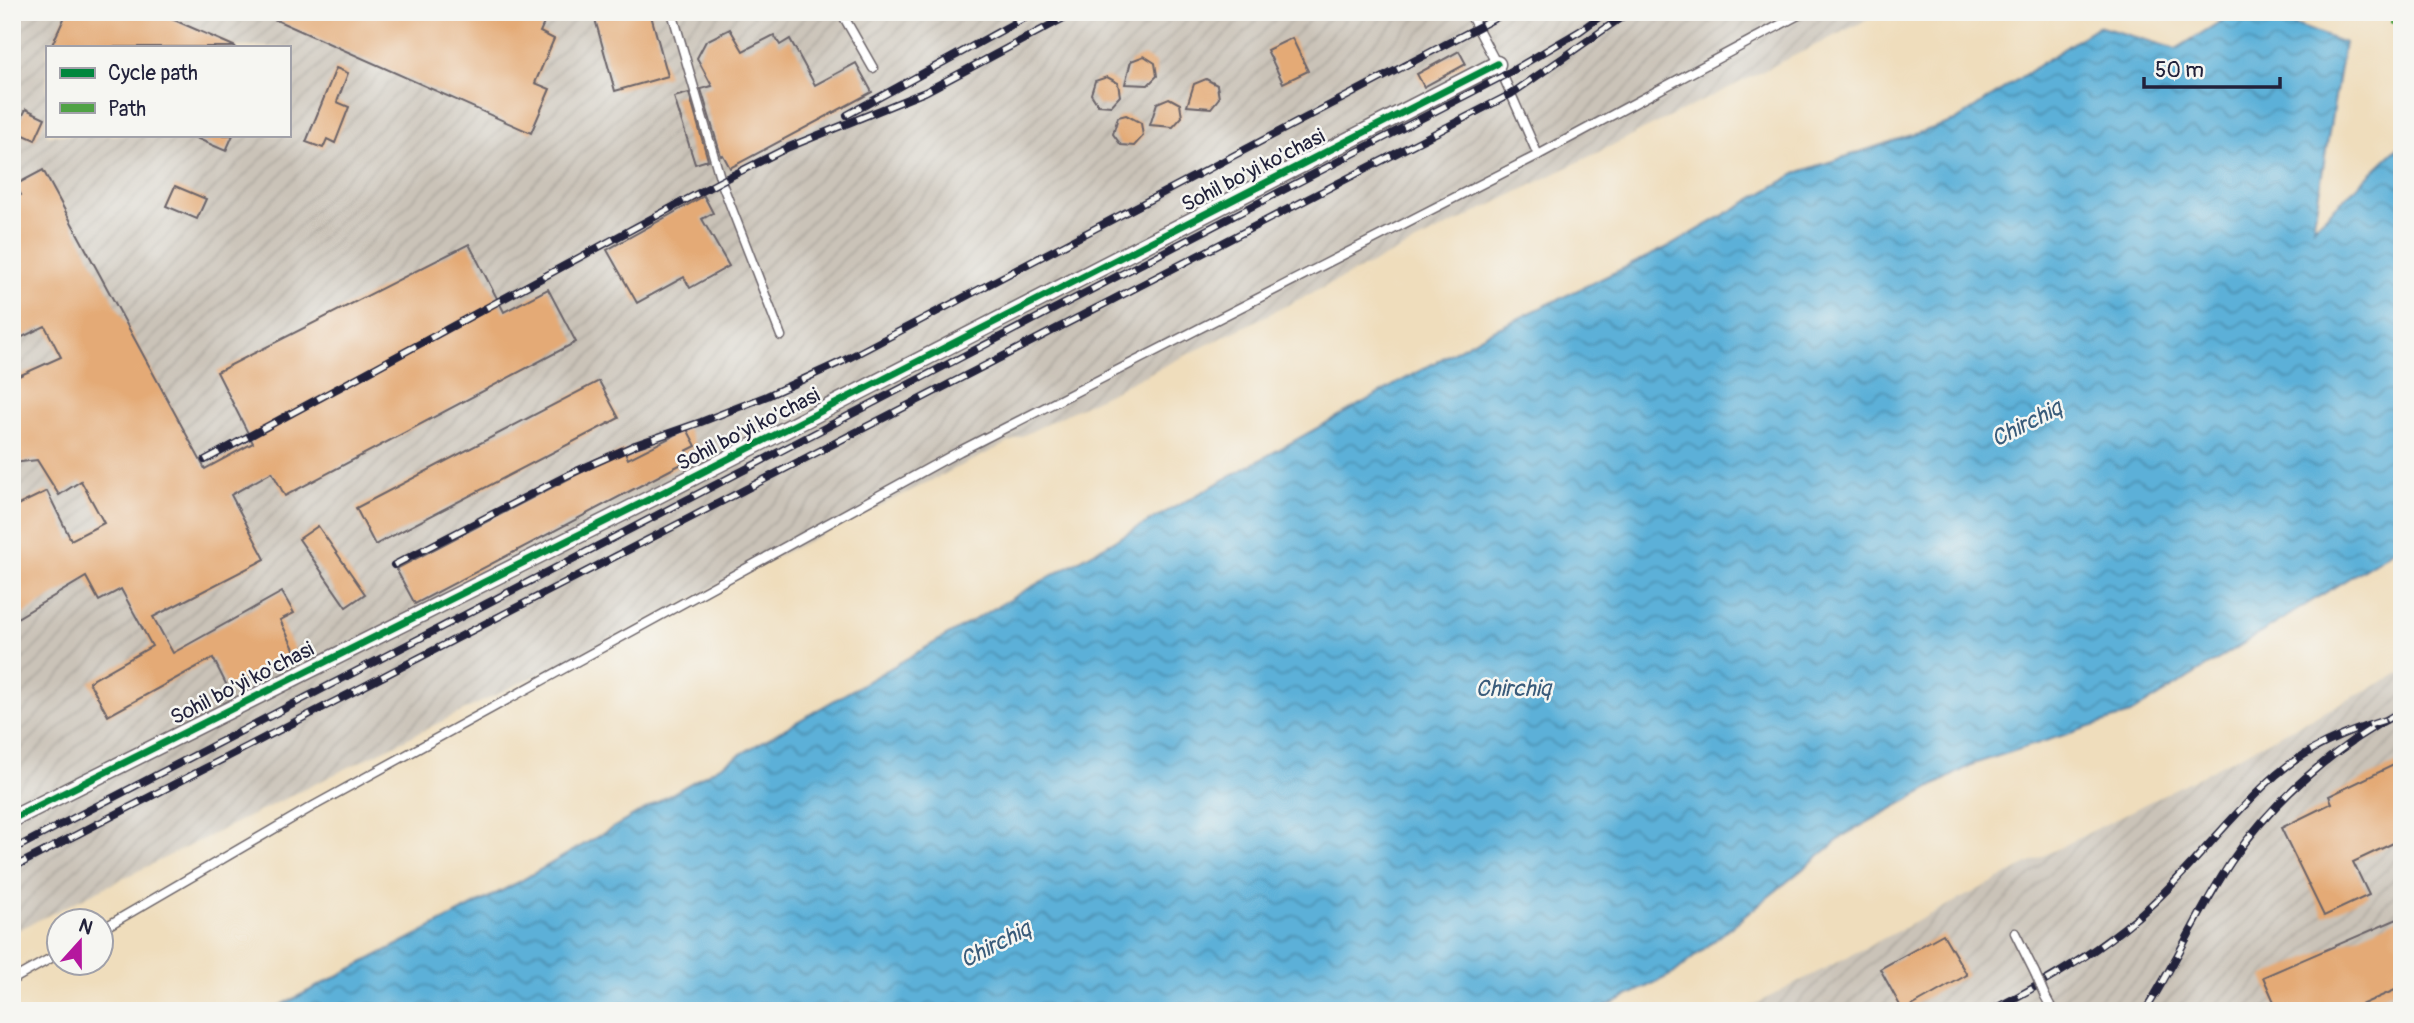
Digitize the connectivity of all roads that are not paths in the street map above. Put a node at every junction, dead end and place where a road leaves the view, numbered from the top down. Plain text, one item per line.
1 (672, 12) edge
2 (841, 12) edge
3 (1468, 12) edge
4 (1804, 12) edge
5 (1497, 64) junction
6 (873, 68) dead end
7 (1538, 155) junction
8 (781, 336) dead end
9 (12, 819) edge
10 (116, 921) edge
11 (2015, 933) dead end
12 (46, 961) edge
13 (12, 980) edge
14 (2053, 1011) edge

1 - 8 lane
2 - 6 lane
3 - 5 lane
4 - 7 lane
5 - 7 lane
5 - 9 street, Sohil bo'yi ko'chasi
7 - 10 lane
11 - 14 lane, bridge
12 - 13 lane

